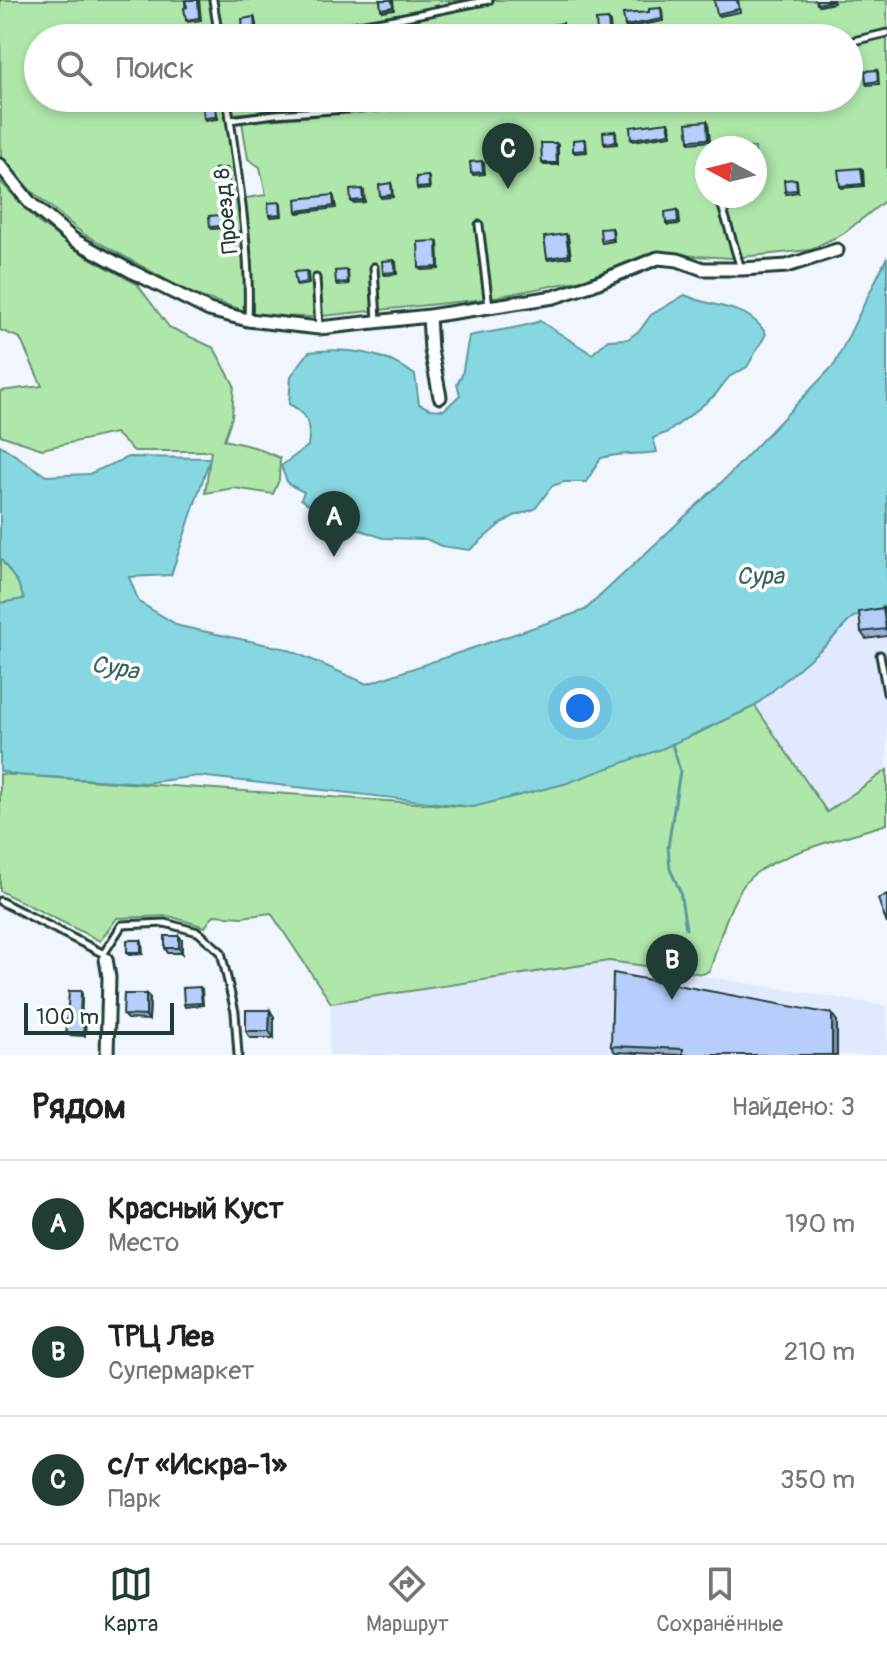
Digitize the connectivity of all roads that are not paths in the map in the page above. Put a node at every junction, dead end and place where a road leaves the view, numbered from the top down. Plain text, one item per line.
1 (213, 0) edge
2 (489, 0) edge
3 (217, 24) edge
4 (365, 24) edge
5 (887, 33) edge
6 (863, 39) edge
7 (229, 112) edge
8 (304, 112) edge
9 (230, 120) junction
10 (0, 165) edge
11 (723, 208) edge
12 (479, 225) dead end
13 (837, 250) dead end
14 (374, 267) dead end
15 (742, 269) junction
16 (316, 278) dead end
17 (489, 307) junction
18 (429, 316) junction
19 (248, 320) junction
20 (377, 322) junction
21 (319, 328) junction
22 (440, 397) dead end
23 (880, 655) dead end
24 (887, 693) edge
25 (0, 901) edge
26 (105, 956) junction
27 (107, 1055) edge
28 (238, 1055) edge

1 - 3 lane
2 - 4 lane
5 - 6 lane
7 - 9 lane, Проезд 8
8 - 9 lane
9 - 19 lane, Проезд 8
10 - 19 street
11 - 15 lane
12 - 17 lane
13 - 15 street
14 - 20 lane
15 - 17 street
16 - 21 lane
17 - 18 street
18 - 20 street
18 - 22 street
19 - 21 street
20 - 21 street
23 - 24 lane
25 - 26 lane
26 - 27 street
26 - 28 lane

